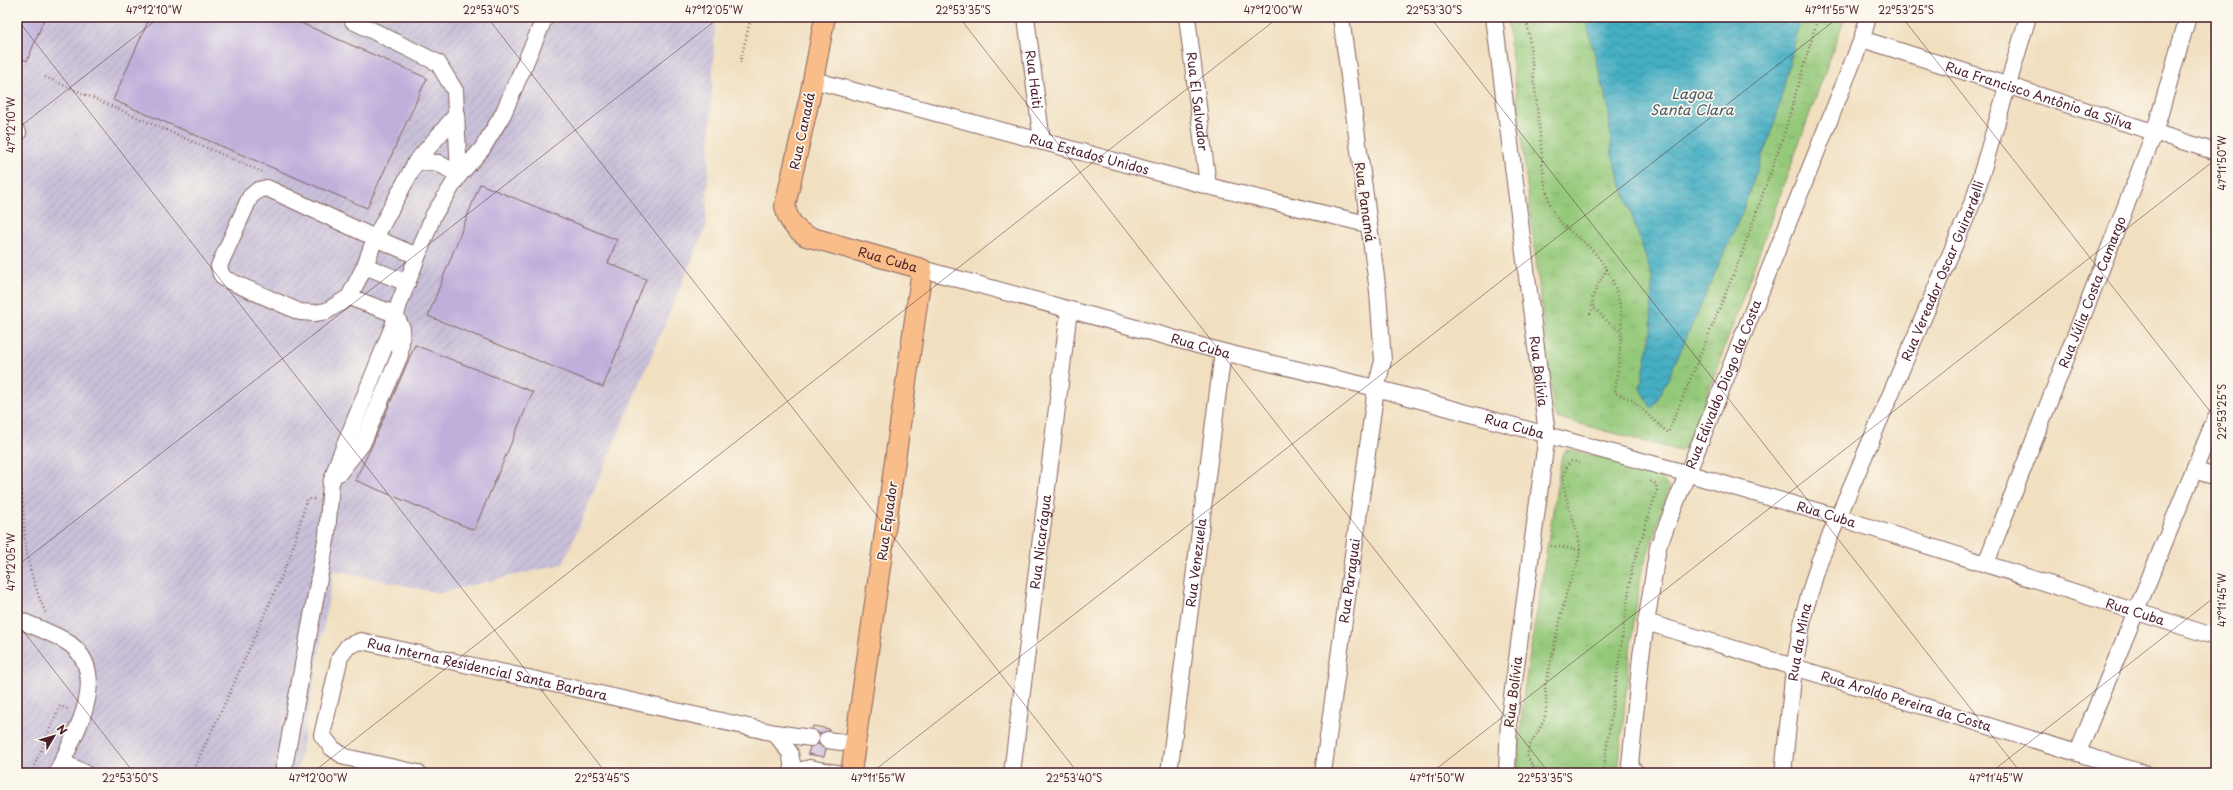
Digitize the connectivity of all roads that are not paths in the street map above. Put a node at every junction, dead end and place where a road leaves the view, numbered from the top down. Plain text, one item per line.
1 (545, 17) edge
2 (825, 17) edge
3 (1026, 17) edge
4 (1186, 17) edge
5 (1341, 17) edge
6 (1494, 17) edge
7 (1868, 17) edge
8 (2028, 17) edge
9 (2188, 17) edge
10 (353, 21) dead end
11 (1862, 39) junction
12 (813, 80) junction
13 (2008, 86) junction
14 (457, 114) junction
15 (2154, 134) junction
16 (1042, 142) junction
17 (2216, 152) edge
18 (416, 162) junction
19 (459, 175) junction
20 (1208, 186) junction
21 (1367, 224) junction
22 (806, 236) joint
23 (375, 238) junction
24 (417, 256) junction
25 (365, 266) junction
26 (922, 269) junction
27 (407, 283) junction
28 (349, 296) junction
29 (1069, 310) junction
30 (395, 314) junction
31 (1223, 352) junction
32 (1376, 388) junction
33 (2216, 417) edge
34 (1547, 434) junction
35 (2194, 470) junction
36 (1689, 474) junction
37 (2216, 477) edge
38 (1837, 517) junction
39 (1986, 563) junction
40 (2136, 612) junction
41 (17, 619) edge
42 (1646, 622) junction
43 (2216, 637) edge
44 (1794, 669) junction
45 (775, 733) junction
46 (811, 738) dead end
47 (827, 740) dead end
48 (856, 744) junction
49 (2078, 752) junction
50 (59, 768) edge
51 (1633, 769) edge
52 (794, 772) edge
53 (85, 773) edge
54 (283, 773) edge
55 (418, 773) edge
56 (837, 773) edge
57 (851, 773) edge
58 (1012, 773) edge
59 (1169, 773) edge
60 (1323, 773) edge
61 (1507, 773) edge
62 (1783, 773) edge
63 (2143, 773) edge

1 - 19 street
2 - 12 main road, Rua Canadá
3 - 16 street, Rua Haiti
4 - 20 street, Rua El Salvador
5 - 21 street, Rua Panamá
6 - 34 street, Rua Bolívia
7 - 11 street, Rua Edivaldo Diogo da Costa
8 - 13 street, Rua Vereador Oscar Guirardelli
9 - 15 street, Rua Júlia Costa Camargo
10 - 14 street
11 - 13 street, Rua Francisco Antônio da Silva
11 - 36 street, Rua Edivaldo Diogo da Costa
12 - 16 street, Rua Estados Unidos
12 - 22 main road, Rua Canadá
13 - 15 street, Rua Francisco Antônio da Silva
13 - 38 street, Rua Vereador Oscar Guirardelli
14 - 18 street
14 - 19 street
15 - 17 street, Rua Francisco Antônio da Silva
15 - 39 street, Rua Júlia Costa Camargo
16 - 20 street, Rua Estados Unidos
18 - 19 street
18 - 23 street
19 - 24 street
20 - 21 street, Rua Estados Unidos
21 - 32 street, Rua Panamá
22 - 26 main road, Rua Cuba
23 - 24 street
23 - 25 street
23 - 28 street
24 - 27 street
25 - 27 street
25 - 28 street
26 - 29 street, Rua Cuba
26 - 48 main road, Rua Equador
27 - 30 street
28 - 30 street
29 - 31 street, Rua Cuba
29 - 58 street, Rua Nicarágua
30 - 54 street
31 - 32 street, Rua Cuba
31 - 59 street, Rua Venezuela
32 - 34 street, Rua Cuba
32 - 60 street, Rua Paraguai
33 - 35 street
34 - 36 street, Rua Cuba
34 - 61 street, Rua Bolívia
35 - 37 street
35 - 40 street
36 - 38 street, Rua Cuba
36 - 42 street, Rua Edivaldo Diogo da Costa
38 - 39 street, Rua Cuba
38 - 44 street, Rua da Mina
39 - 40 street, Rua Cuba
40 - 43 street, Rua Cuba
40 - 49 street
41 - 50 street
42 - 44 street, Rua Aroldo Pereira da Costa
42 - 51 street, Rua Edivaldo Diogo da Costa
44 - 49 street, Rua Aroldo Pereira da Costa
44 - 62 street, Rua da Mina
45 - 46 street, Rua Interna Residencial Santa Barbara
45 - 52 street
45 - 55 street, Rua Interna Residencial Santa Barbara
47 - 48 street
48 - 57 main road, Rua Equador
49 - 63 street, Rua Aroldo Pereira da Costa
50 - 53 street
52 - 56 street

